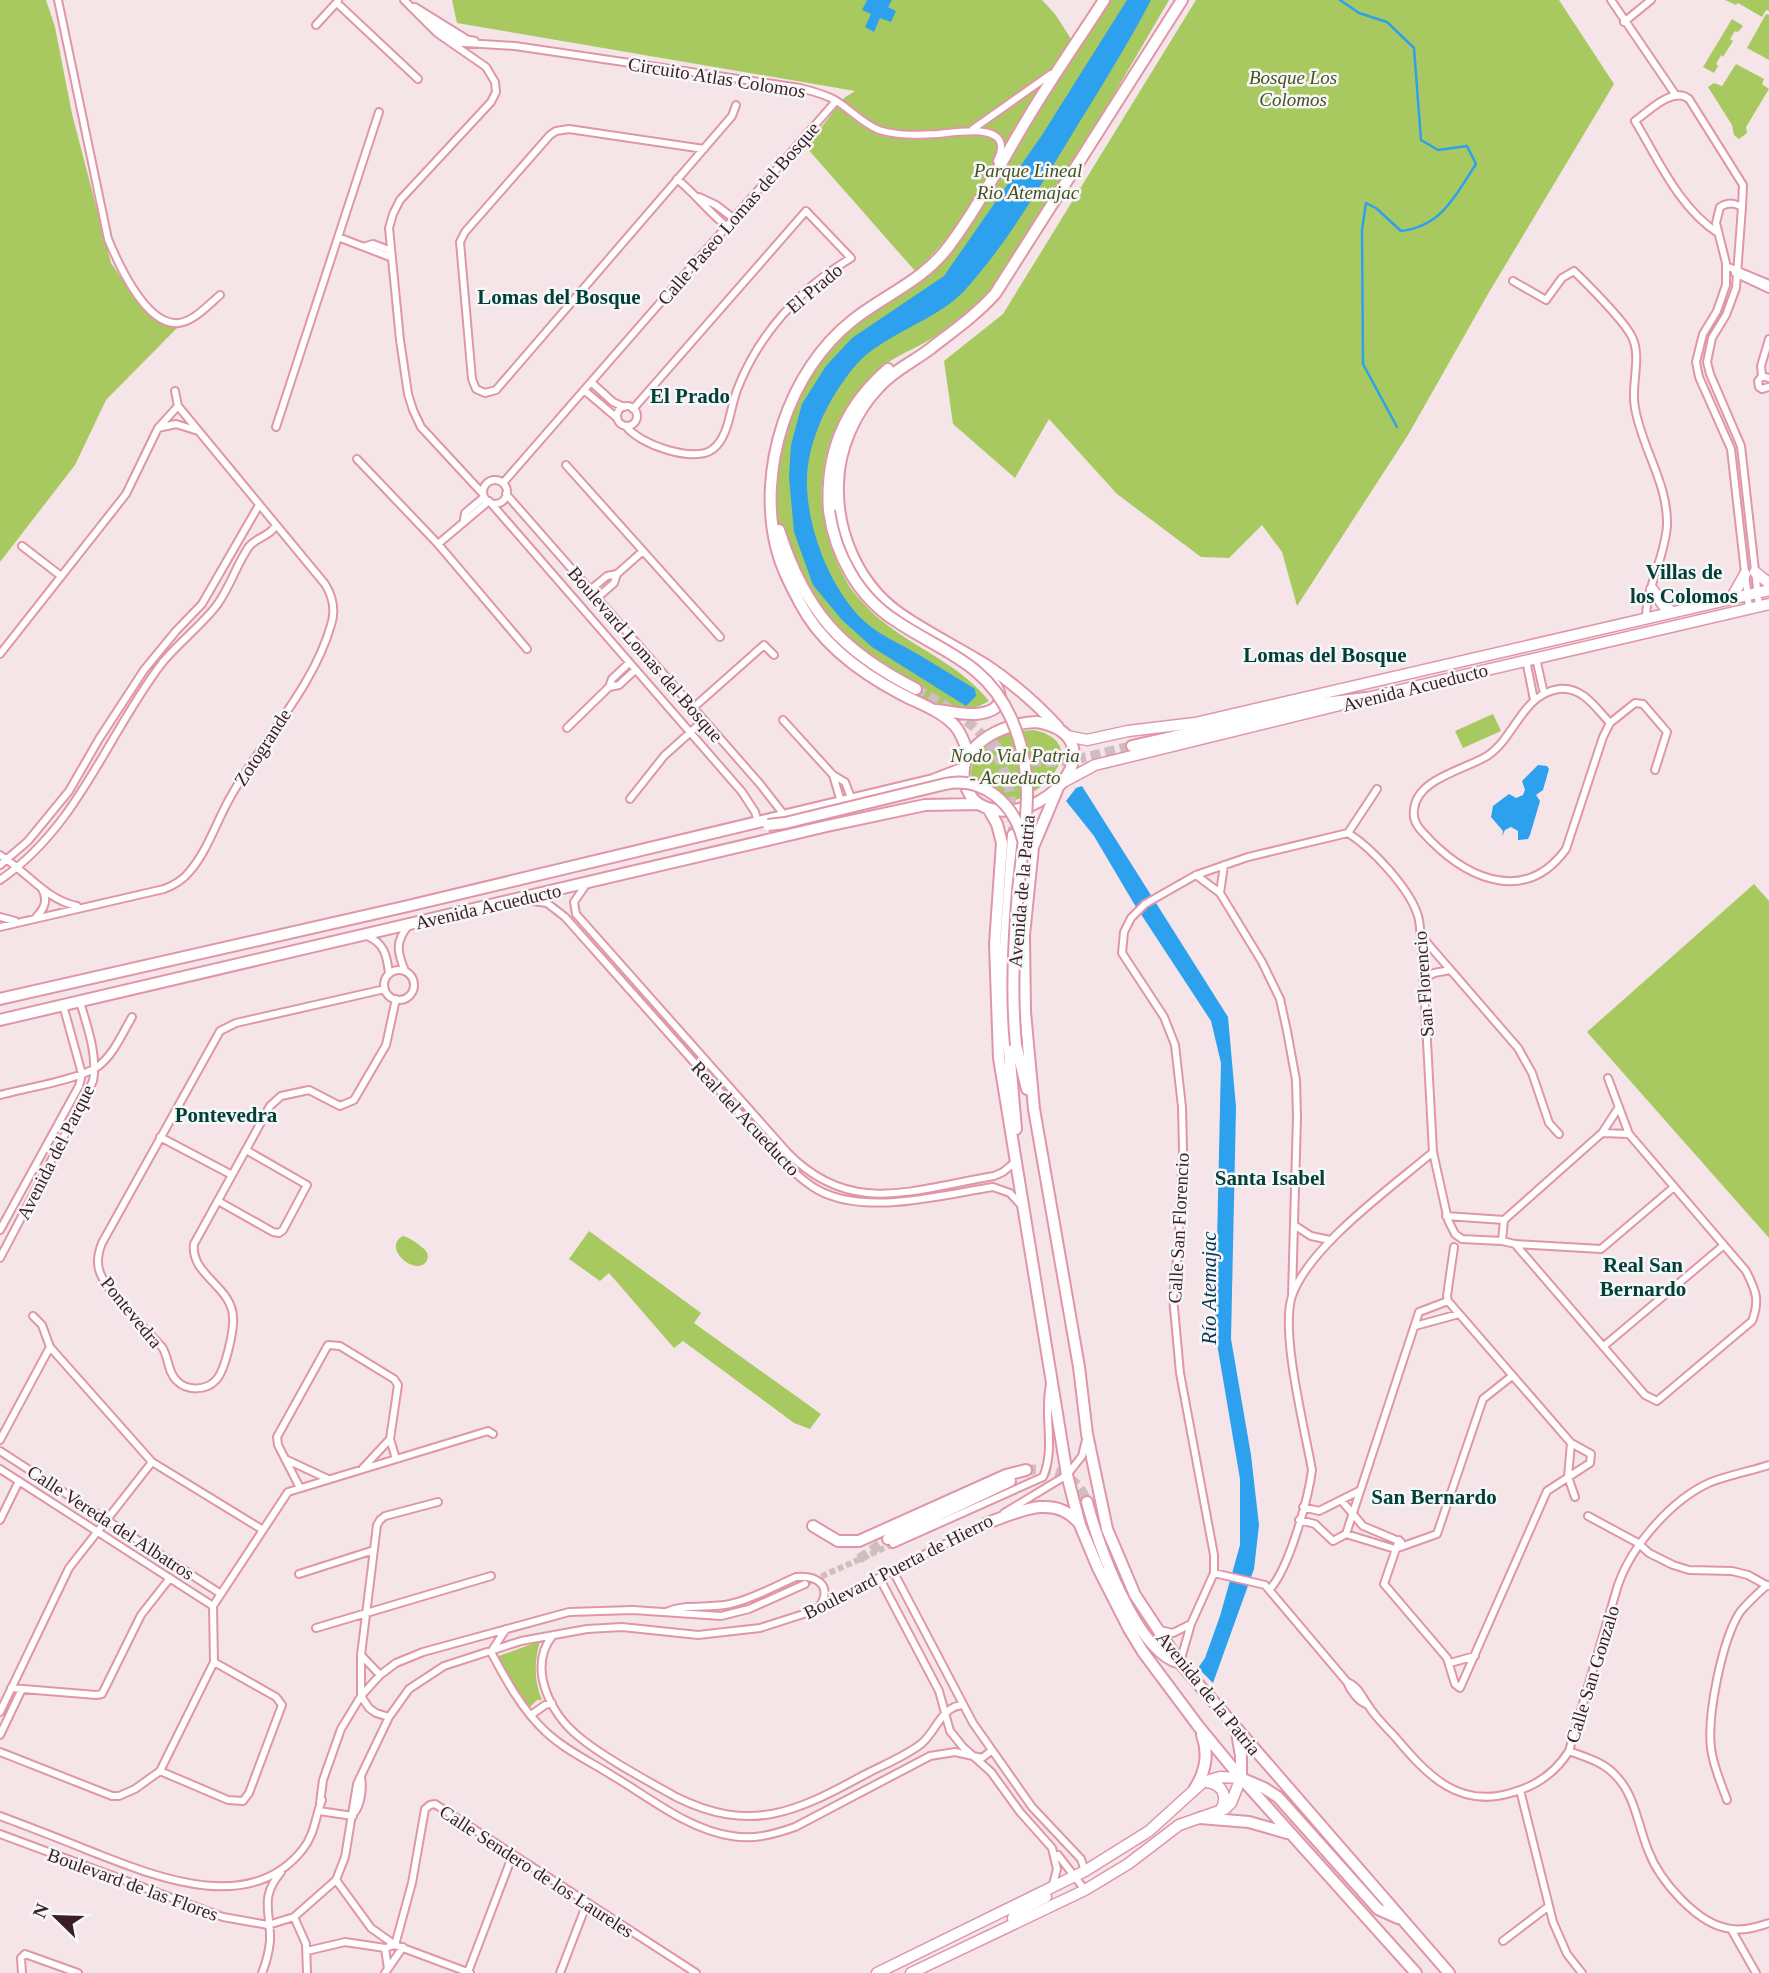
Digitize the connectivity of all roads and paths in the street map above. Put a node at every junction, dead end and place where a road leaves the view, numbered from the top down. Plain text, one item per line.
1 (58, 0) edge
2 (405, 0) edge
3 (1104, 0) edge
4 (1182, 0) edge
5 (1611, 0) edge
6 (1651, 0) edge
7 (338, 1) edge
8 (1625, 22) junction
9 (316, 25) dead end
10 (450, 42) junction
11 (515, 46) junction
12 (1056, 71) junction
13 (418, 79) dead end
14 (1675, 93) junction
15 (836, 101) junction
16 (736, 105) dead end
17 (379, 112) dead end
18 (972, 129) junction
19 (704, 149) junction
20 (677, 179) junction
21 (698, 197) junction
22 (977, 203) junction
23 (1742, 207) junction
24 (733, 218) junction
25 (726, 226) junction
26 (1718, 233) junction
27 (338, 237) junction
28 (390, 253) junction
29 (1726, 269) junction
30 (1736, 271) junction
31 (1513, 281) dead end
32 (1769, 287) edge
33 (220, 295) dead end
34 (1769, 339) edge
35 (939, 341) junction
36 (1767, 355) edge
37 (1766, 377) edge
38 (591, 382) junction
39 (1769, 387) edge
40 (584, 390) junction
41 (175, 391) dead end
42 (1718, 394) junction
43 (1709, 400) junction
44 (178, 406) junction
45 (624, 407) junction
46 (633, 409) junction
47 (617, 418) junction
48 (626, 426) junction
49 (276, 427) dead end
50 (158, 428) junction
51 (200, 432) junction
52 (358, 459) dead end
53 (566, 465) dead end
54 (1746, 482) junction
55 (503, 483) junction
56 (1736, 484) junction
57 (506, 494) junction
58 (486, 498) junction
59 (772, 504) junction
60 (259, 505) junction
61 (276, 525) junction
62 (438, 544) junction
63 (22, 546) dead end
64 (643, 551) junction
65 (1750, 573) junction
66 (617, 574) junction
67 (61, 576) junction
68 (1769, 583) edge
69 (1652, 589) junction
70 (590, 590) junction
71 (1769, 590) edge
72 (1752, 594) junction
73 (597, 598) junction
74 (1731, 599) junction
75 (1759, 606) edge
76 (1672, 612) junction
77 (193, 613) junction
78 (1646, 618) junction
79 (201, 623) junction
80 (720, 637) dead end
81 (527, 649) dead end
82 (957, 649) junction
83 (0, 654) edge
84 (774, 655) dead end
85 (1531, 659) junction
86 (629, 663) junction
87 (635, 670) junction
88 (609, 687) junction
89 (916, 689) tunnel mouth
90 (1544, 694) junction
91 (1366, 698) junction
92 (1534, 700) junction
93 (694, 708) junction
94 (930, 709) junction
95 (704, 720) junction
96 (783, 720) dead end
97 (1610, 723) junction
98 (567, 728) dead end
99 (690, 732) junction
100 (1062, 732) junction
101 (1132, 746) tunnel mouth
102 (969, 755) junction
103 (964, 768) junction
104 (1655, 769) dead end
105 (833, 775) junction
106 (1065, 781) junction
107 (1377, 789) dead end
108 (1057, 790) junction
109 (630, 799) dead end
110 (846, 801) junction
111 (983, 806) junction
112 (785, 816) junction
113 (759, 824) junction
114 (1348, 833) junction
115 (1013, 835) tunnel mouth
116 (1002, 843) junction
117 (1029, 847) junction
118 (0, 855) edge
119 (7, 860) junction
120 (0, 865) edge
121 (1224, 865) junction
122 (18, 866) junction
123 (1196, 875) junction
124 (0, 880) edge
125 (587, 883) junction
126 (41, 887) junction
127 (1220, 893) junction
128 (517, 900) junction
129 (82, 907) junction
130 (0, 917) edge
131 (36, 918) junction
132 (18, 922) junction
133 (409, 925) junction
134 (0, 927) edge
135 (365, 935) junction
136 (1420, 935) junction
137 (1450, 970) junction
138 (405, 971) junction
139 (389, 974) junction
140 (1423, 979) junction
141 (385, 989) junction
142 (0, 999) edge
143 (396, 999) junction
144 (80, 1002) junction
145 (64, 1005) junction
146 (132, 1017) dead end
147 (0, 1020) edge
148 (88, 1031) junction
149 (71, 1036) junction
150 (96, 1068) junction
151 (82, 1074) junction
152 (1608, 1078) dead end
153 (0, 1095) edge
154 (1619, 1107) junction
155 (1034, 1108) junction
156 (1602, 1133) junction
157 (1559, 1134) dead end
158 (1629, 1134) junction
159 (160, 1137) junction
160 (246, 1150) junction
161 (1433, 1152) junction
162 (1016, 1160) junction
163 (232, 1175) junction
164 (1674, 1187) junction
165 (218, 1201) junction
166 (1025, 1212) junction
167 (1446, 1216) junction
168 (1504, 1220) junction
169 (1294, 1225) junction
170 (0, 1230) edge
171 (1330, 1240) junction
172 (1503, 1241) junction
173 (1515, 1244) junction
174 (1724, 1245) junction
175 (1454, 1247) dead end
176 (0, 1258) edge
177 (1292, 1297) junction
178 (1448, 1301) junction
179 (1459, 1314) junction
180 (33, 1316) dead end
181 (1415, 1326) junction
182 (1604, 1346) junction
183 (50, 1347) junction
184 (1512, 1376) junction
185 (1051, 1380) junction
186 (493, 1434) dead end
187 (1087, 1434) junction
188 (390, 1438) junction
189 (0, 1440) edge
190 (1571, 1443) junction
191 (0, 1451) edge
192 (285, 1459) junction
193 (396, 1459) junction
194 (152, 1462) junction
195 (1769, 1465) edge
196 (0, 1469) edge
197 (362, 1469) junction
198 (1067, 1475) junction
199 (1568, 1477) junction
200 (329, 1479) junction
201 (19, 1481) junction
202 (300, 1488) junction
203 (1359, 1491) junction
204 (1575, 1497) dead end
205 (1341, 1500) junction
206 (438, 1502) dead end
207 (1087, 1502) tunnel mouth
208 (1303, 1507) junction
209 (1352, 1514) junction
210 (1588, 1516) dead end
211 (0, 1520) edge
212 (106, 1520) junction
213 (1299, 1520) junction
214 (987, 1523) junction
215 (1080, 1525) junction
216 (813, 1526) dead end
217 (263, 1530) junction
218 (97, 1532) junction
219 (1346, 1534) junction
220 (1399, 1540) junction
221 (890, 1542) joint
222 (1638, 1543) junction
223 (1405, 1547) junction
224 (1395, 1549) junction
225 (374, 1550) junction
226 (893, 1571) junction
227 (1214, 1573) junction
228 (299, 1574) dead end
229 (491, 1576) dead end
230 (170, 1578) junction
231 (880, 1579) junction
232 (805, 1584) tunnel mouth
233 (1768, 1586) edge
234 (1270, 1590) junction
235 (221, 1594) junction
236 (213, 1606) junction
237 (816, 1610) junction
238 (367, 1611) junction
239 (664, 1613) junction
240 (531, 1621) junction
241 (1191, 1624) junction
242 (316, 1628) dead end
243 (506, 1629) junction
244 (1156, 1629) junction
245 (554, 1634) junction
246 (535, 1638) junction
247 (491, 1652) junction
248 (1143, 1652) junction
249 (361, 1655) junction
250 (1475, 1656) junction
251 (214, 1662) junction
252 (1450, 1662) junction
253 (1180, 1663) junction
254 (380, 1675) junction
255 (11, 1688) junction
256 (22, 1689) junction
257 (361, 1696) junction
258 (552, 1703) junction
259 (962, 1705) junction
260 (1, 1708) edge
261 (12, 1711) junction
262 (945, 1714) junction
263 (531, 1715) junction
264 (389, 1717) junction
265 (1200, 1729) junction
266 (1236, 1729) junction
267 (0, 1735) edge
268 (991, 1751) junction
269 (1569, 1751) junction
270 (2, 1755) edge
271 (976, 1758) junction
272 (160, 1771) junction
273 (326, 1776) joint
274 (1241, 1779) junction
275 (1199, 1785) junction
276 (1520, 1790) junction
277 (1727, 1800) dead end
278 (320, 1807) junction
279 (704, 1809) junction
280 (789, 1810) junction
281 (1220, 1812) junction
282 (354, 1815) junction
283 (0, 1816) edge
284 (1200, 1818) junction
285 (16, 1822) junction
286 (1161, 1822) junction
287 (698, 1825) junction
288 (795, 1827) junction
289 (0, 1835) edge
290 (9, 1838) junction
291 (1294, 1838) junction
292 (1052, 1848) junction
293 (513, 1854) junction
294 (1128, 1864) junction
295 (287, 1865) junction
296 (1085, 1871) junction
297 (1074, 1876) junction
298 (336, 1880) junction
299 (1052, 1888) junction
300 (1085, 1890) junction
301 (587, 1903) junction
302 (1549, 1906) junction
303 (294, 1917) junction
304 (1401, 1919) junction
305 (1769, 1923) edge
306 (1014, 1924) junction
307 (268, 1925) junction
308 (1731, 1929) junction
309 (948, 1937) junction
310 (1503, 1941) dead end
311 (395, 1945) junction
312 (403, 1947) junction
313 (385, 1948) junction
314 (307, 1951) junction
315 (387, 1971) edge
316 (916, 1971) edge
317 (469, 1972) edge
318 (22, 1973) edge
319 (78, 1973) edge
320 (262, 1973) edge
321 (306, 1973) edge
322 (560, 1973) edge
323 (696, 1973) edge
324 (877, 1973) edge
325 (1416, 1973) edge
326 (1449, 1973) edge
327 (1582, 1973) edge
328 (1756, 1973) edge

1 - 33 street
2 - 10 street
2 - 11 street
3 - 12 main road
4 - 35 main road, Avenida de la Patria
5 - 8 street
6 - 8 street
7 - 9 street
7 - 13 street
8 - 14 street
10 - 11 street, Circuito Atlas Colomos
10 - 28 street, Boulevard Lomas del Bosque
11 - 15 street, Circuito Atlas Colomos
12 - 18 street, Circuito Atlas Colomos
12 - 22 main road
14 - 23 street
14 - 26 street
15 - 18 street, Circuito Atlas Colomos
15 - 24 street, Calle Paseo Lomas del Bosque
16 - 19 street
17 - 27 street
18 - 22 street
19 - 20 street
19 - 20 street
20 - 21 street
21 - 24 street
21 - 25 street
22 - 59 main road
23 - 26 street
23 - 30 street
24 - 25 street, Calle Paseo Lomas del Bosque
25 - 38 street, Calle Paseo Lomas del Bosque
26 - 29 street
27 - 28 street
27 - 49 street
28 - 58 street, Boulevard Lomas del Bosque
29 - 30 street
29 - 43 street
30 - 32 street
30 - 42 street
31 - 69 street
34 - 36 street
35 - 82 main road, Avenida de la Patria
35 - 117 main road, Avenida de la Patria, bridge
36 - 37 street
37 - 39 street
38 - 40 street, Calle Paseo Lomas del Bosque
38 - 45 street
40 - 47 street
40 - 55 street, Calle Paseo Lomas del Bosque
41 - 44 street, Zotogrande
42 - 43 street
42 - 54 street
43 - 56 street
44 - 50 street
44 - 51 street, Zotogrande
45 - 46 street
45 - 47 street
46 - 48 street
46 - 48 street, El Prado
47 - 48 street
50 - 51 street
50 - 67 street
51 - 60 street, Zotogrande
52 - 62 street
53 - 64 street
54 - 56 street
54 - 65 street
55 - 57 street
55 - 58 street
56 - 65 street
57 - 58 street
57 - 70 street, Boulevard Lomas del Bosque
58 - 62 street
58 - 86 street, Boulevard Lomas del Bosque
59 - 89 main road
59 - 94 main road
60 - 61 street, Zotogrande
60 - 77 street
61 - 79 street
61 - 129 street, Zotogrande
62 - 81 street
63 - 67 street
64 - 66 street
64 - 80 street
65 - 68 main road
65 - 72 street
65 - 74 main road
66 - 70 street
66 - 73 street
67 - 83 street
69 - 76 main road
69 - 78 street
70 - 73 street, Boulevard Lomas del Bosque
71 - 72 main road, Avenida Acueducto
72 - 74 main road, Avenida Acueducto
72 - 75 street
73 - 93 street, Boulevard Lomas del Bosque
74 - 76 main road, Avenida Acueducto
75 - 85 main road, Avenida Acueducto
76 - 78 main road, Avenida Acueducto
77 - 79 street
77 - 119 street
78 - 100 main road, Avenida Acueducto
79 - 122 street
82 - 94 main road
82 - 100 main road, Avenida de la Patria
84 - 93 street
85 - 90 street
85 - 91 main road, Avenida Acueducto
85 - 92 street
86 - 87 street, Boulevard Lomas del Bosque
86 - 88 street
87 - 88 street
87 - 99 street, Boulevard Lomas del Bosque
88 - 98 street
90 - 92 street
90 - 97 street
91 - 101 main road
91 - 106 main road, Avenida Acueducto
92 - 97 street
93 - 95 street, Boulevard Lomas del Bosque
94 - 102 main road
95 - 99 street
95 - 112 street, Boulevard Lomas del Bosque
96 - 105 street
97 - 104 street
99 - 109 street
99 - 113 street, Boulevard Lomas del Bosque
100 - 102 main road
100 - 106 main road
102 - 103 main road
103 - 110 main road, Avenida Acueducto
103 - 111 main road
105 - 110 street
105 - 110 street
106 - 108 main road
107 - 114 street
108 - 111 main road
108 - 117 main road, Avenida de la Patria
110 - 112 main road, Avenida Acueducto
111 - 116 main road, Avenida de la Patria
111 - 125 main road, Avenida Acueducto
112 - 113 main road, Avenida Acueducto
113 - 117 main road, bridge
113 - 142 main road, Avenida Acueducto
114 - 121 street
114 - 136 street, San Florencio
115 - 162 main road, Avenida de la Patria
116 - 117 main road
116 - 162 main road, Avenida de la Patria
117 - 155 main road, Avenida de la Patria
117 - 155 main road, Avenida de la Patria, bridge
118 - 119 street
119 - 120 street
119 - 122 street
121 - 123 street
121 - 127 street
122 - 124 street
122 - 126 street
123 - 127 street
123 - 227 street, Calle San Florencio
125 - 128 main road, Avenida Acueducto
125 - 162 street, Real del Acueducto
126 - 129 street
126 - 131 street
127 - 169 street
128 - 133 main road, Avenida Acueducto
128 - 166 street, Real del Acueducto
129 - 131 street, Zotogrande
130 - 132 street
131 - 132 street, Zotogrande
132 - 134 street, Zotogrande
133 - 135 main road, Avenida Acueducto
133 - 138 street
135 - 139 street
135 - 144 main road, Avenida Acueducto
136 - 137 street
136 - 140 street, San Florencio
137 - 140 street
137 - 157 street
138 - 139 street
138 - 143 street
139 - 141 street
140 - 161 street, San Florencio
141 - 143 street
141 - 159 street, Pontevedra
143 - 160 street, Pontevedra
144 - 145 main road, Avenida Acueducto
144 - 148 street, Avenida del Parque
145 - 147 main road, Avenida Acueducto
145 - 149 street, Avenida del Parque
146 - 150 street
148 - 149 street
148 - 150 street, Avenida del Parque
149 - 151 street, Avenida del Parque
150 - 151 street
150 - 176 street, Avenida del Parque
151 - 153 street
151 - 170 street, Avenida del Parque
152 - 154 street
154 - 156 street
154 - 158 street
155 - 187 main road, Avenida de la Patria
156 - 158 street
156 - 168 street
158 - 164 street
159 - 163 street
159 - 165 street, Pontevedra
160 - 163 street, Pontevedra
160 - 165 street
161 - 167 street, San Florencio
161 - 171 street
162 - 166 main road, Avenida de la Patria
163 - 165 street, Pontevedra
164 - 173 street
164 - 174 street
166 - 185 main road, Avenida de la Patria
167 - 168 street
167 - 172 street
168 - 172 street
169 - 171 street
169 - 177 street
171 - 177 street
172 - 173 street
173 - 182 street
174 - 182 street
174 - 182 street
175 - 178 street
177 - 208 street
178 - 179 street
178 - 181 street
179 - 181 street
179 - 184 street
180 - 183 street
181 - 203 street
183 - 189 street
183 - 194 street
184 - 190 street
184 - 223 street
185 - 198 main road, Avenida de la Patria
185 - 221 street, Boulevard Puerta de Hierro
186 - 193 street
187 - 198 street, Boulevard Puerta de Hierro
187 - 244 main road, Avenida de la Patria
188 - 192 street
188 - 193 street
188 - 197 street
190 - 199 street
190 - 199 street
191 - 212 street, Calle Vereda del Albatros
192 - 200 street
192 - 202 street
193 - 197 street
194 - 212 street
194 - 217 street
195 - 222 street, Calle San Gonzalo
196 - 201 street, Calle Vereda del Albatros
197 - 200 street
198 - 214 street, Boulevard Puerta de Hierro
198 - 215 main road, Avenida de la Patria
199 - 204 street
199 - 250 street
200 - 202 street
201 - 211 street
201 - 218 street, Calle Vereda del Albatros
202 - 217 street
203 - 205 street
203 - 209 street
205 - 208 street
205 - 209 street
206 - 225 street
207 - 253 main road
208 - 213 street
209 - 219 street
209 - 220 street
210 - 222 street
212 - 218 street
212 - 235 street, Calle Vereda del Albatros
213 - 219 street
213 - 234 street
214 - 215 main road
214 - 226 street, Boulevard Puerta de Hierro
215 - 248 main road, Avenida de la Patria
216 - 221 main road
217 - 235 street
218 - 230 street, Calle Vereda del Albatros
218 - 255 street
219 - 224 street
220 - 223 street
220 - 224 street
222 - 233 street
222 - 269 street, Calle San Gonzalo
223 - 224 street
224 - 252 street
225 - 228 street
225 - 238 street
226 - 231 street, Boulevard Puerta de Hierro
226 - 259 street
227 - 234 street, Calle San Gonzalo
227 - 241 street, Calle San Florencio
229 - 238 street
230 - 236 street, Calle Vereda del Albatros
230 - 256 street
231 - 237 street, Boulevard Puerta de Hierro
231 - 262 street
232 - 239 street, Boulevard Puerta de Hierro
233 - 277 street
234 - 276 street, Calle San Gonzalo
235 - 236 street
236 - 251 street
237 - 239 street
237 - 245 street, Boulevard Puerta de Hierro
238 - 242 street
238 - 249 street
239 - 240 street, Boulevard Puerta de Hierro
240 - 243 street, Boulevard Puerta de Hierro
240 - 246 street
241 - 244 street
241 - 253 street, Calle San Florencio
243 - 247 street
243 - 254 street, Boulevard Puerta de Hierro
244 - 253 main road, Avenida de la Patria
245 - 246 street, Boulevard Puerta de Hierro
245 - 258 street
246 - 247 street, Boulevard Puerta de Hierro
247 - 263 street
247 - 264 street, Boulevard Puerta de Hierro
248 - 253 main road
248 - 265 main road, Avenida de la Patria
249 - 254 street
249 - 257 street
250 - 252 street
250 - 252 street
251 - 272 street
251 - 272 street
253 - 266 main road, Avenida de la Patria
254 - 257 street, Boulevard Puerta de Hierro
255 - 256 street
255 - 260 street
256 - 261 street
257 - 264 street
257 - 273 street, Boulevard Puerta de Hierro
258 - 263 street
258 - 279 street
259 - 262 street
259 - 268 street
260 - 261 street
261 - 267 street
262 - 271 street
262 - 280 street
263 - 287 street
264 - 282 street, Boulevard Puerta de Hierro
265 - 274 main road, Avenida de la Patria
265 - 275 main road
266 - 274 main road
266 - 304 main road, Avenida de la Patria
268 - 271 street
268 - 296 street
269 - 276 street, Calle San Gonzalo
269 - 308 street
270 - 272 street
271 - 288 street
271 - 292 street
273 - 278 street, Boulevard de las Flores
274 - 275 main road
274 - 281 main road
274 - 291 main road, Avenida de la Patria
274 - 304 main road
275 - 281 main road
275 - 286 main road
276 - 302 street
278 - 282 street
278 - 295 street, Boulevard de las Flores
279 - 280 street
279 - 287 street
280 - 288 street
281 - 284 main road
282 - 298 street, Boulevard Puerta de Hierro
283 - 285 street, Boulevard de las Flores
284 - 291 main road
284 - 294 main road
285 - 290 street
285 - 295 street, Boulevard de las Flores
286 - 294 main road
286 - 296 main road
287 - 288 street
289 - 290 street, Boulevard de las Flores
290 - 307 street, Boulevard de las Flores
291 - 325 main road, Avenida de la Patria
292 - 297 street
292 - 299 street
293 - 301 street, Calle Sendero de los Laureles
293 - 311 street, Calle Sendero de los Laureles
293 - 317 street
294 - 300 main road
295 - 307 street
296 - 297 main road
296 - 300 main road
297 - 299 main road
297 - 300 street
298 - 303 street
298 - 311 street
299 - 306 main road
299 - 309 main road
300 - 306 main road
301 - 322 street
301 - 323 street, Calle Sendero de los Laureles
302 - 310 street
302 - 327 street
303 - 307 street
303 - 314 street
304 - 326 main road, Avenida de la Patria
305 - 308 street
306 - 316 main road
307 - 320 street
308 - 328 street
309 - 316 main road
309 - 324 main road
311 - 312 street
311 - 313 street
312 - 315 street
312 - 317 street
313 - 314 street
313 - 315 street
314 - 321 street
318 - 319 street

